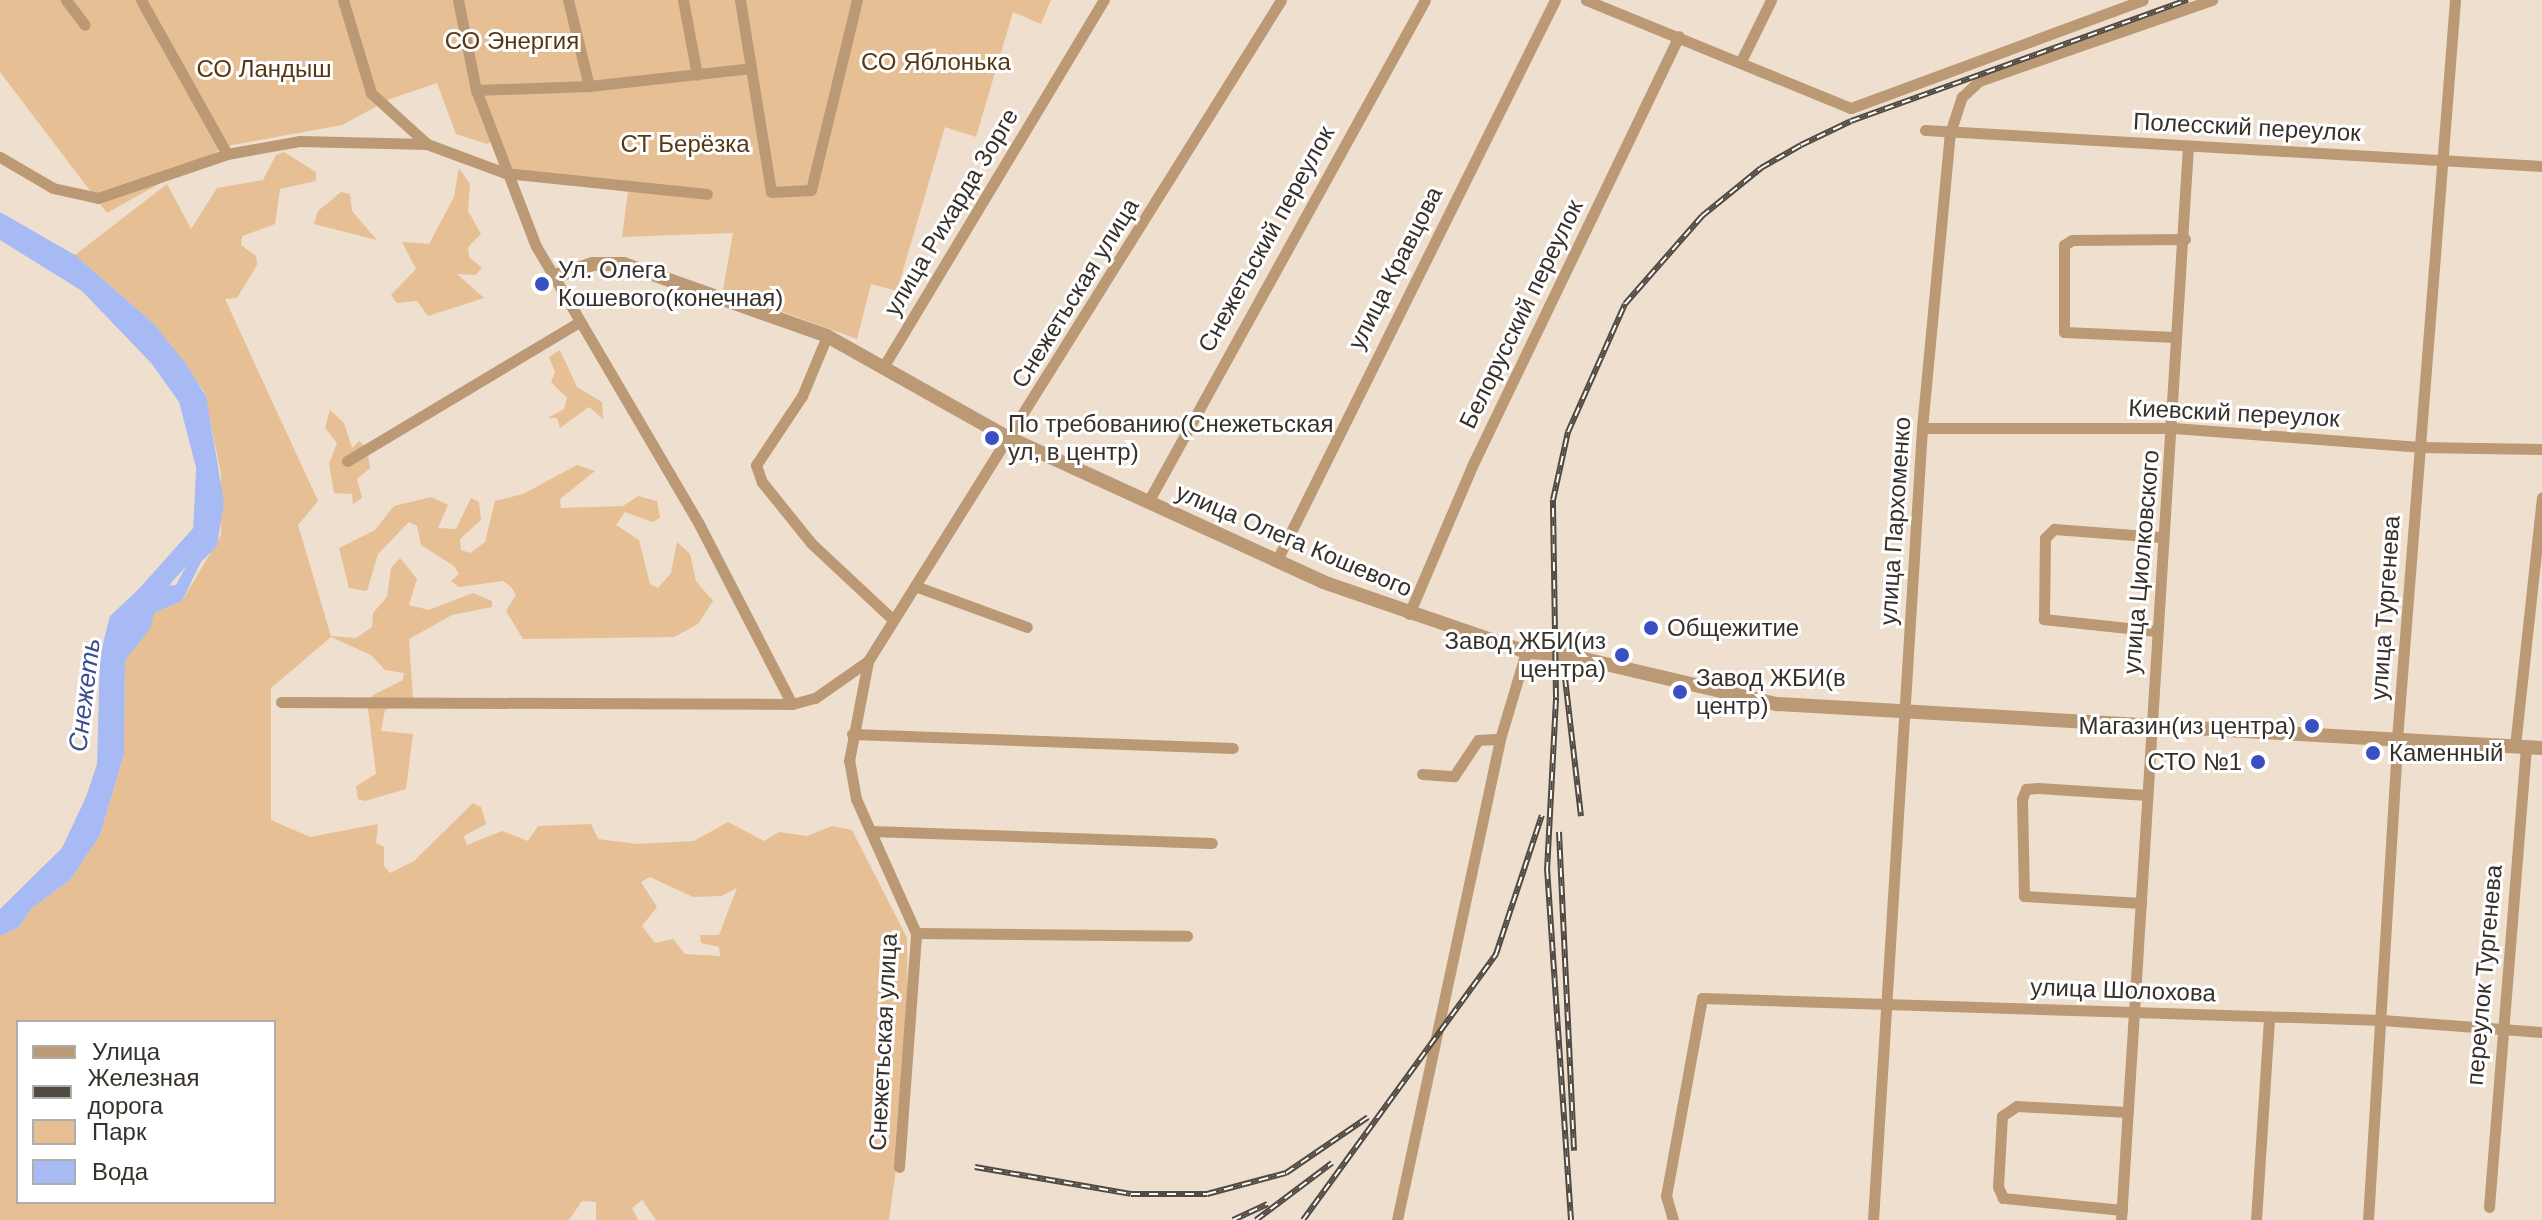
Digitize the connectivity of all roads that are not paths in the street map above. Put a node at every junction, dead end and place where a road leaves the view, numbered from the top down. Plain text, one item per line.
1 (66, 0) edge
2 (141, 0) edge
3 (343, 0) edge
4 (458, 0) edge
5 (568, 0) edge
6 (683, 0) edge
7 (740, 0) edge
8 (848, 0) edge
9 (857, 0) edge
10 (1104, 0) edge
11 (1281, 0) edge
12 (1425, 0) edge
13 (1555, 0) edge
14 (1586, 0) edge
15 (1771, 0) edge
16 (2143, 0) edge
17 (2212, 0) edge
18 (2455, 0) edge
19 (852, 18) junction
20 (85, 25) dead end
21 (1679, 36) junction
22 (1742, 59) junction
23 (751, 68) junction
24 (697, 75) junction
25 (589, 86) junction
26 (476, 90) junction
27 (1925, 130) dead end
28 (1950, 133) junction
29 (427, 144) junction
30 (2188, 147) junction
31 (227, 154) junction
32 (0, 157) edge
33 (2447, 158) junction
34 (2542, 166) edge
35 (505, 173) junction
36 (707, 194) dead end
37 (2185, 239) junction
38 (552, 277) junction
39 (578, 323) junction
40 (827, 336) junction
41 (2175, 337) junction
42 (885, 364) junction
43 (1922, 428) junction
44 (2174, 428) junction
45 (1009, 438) junction
46 (2419, 447) junction
47 (2542, 449) edge
48 (347, 461) dead end
49 (2542, 497) edge
50 (1148, 502) junction
51 (2160, 537) junction
52 (1278, 558) junction
53 (915, 586) junction
54 (1409, 614) junction
55 (890, 617) junction
56 (1027, 627) dead end
57 (2156, 631) junction
58 (1526, 652) junction
59 (868, 661) junction
60 (281, 702) dead end
61 (792, 704) junction
62 (1906, 707) junction
63 (2151, 721) junction
64 (852, 734) junction
65 (1500, 739) junction
66 (2397, 739) junction
67 (2521, 746) junction
68 (1233, 748) dead end
69 (2542, 748) edge
70 (1422, 774) dead end
71 (2147, 795) junction
72 (871, 831) junction
73 (1212, 843) dead end
74 (2141, 903) junction
75 (916, 933) junction
76 (1187, 936) dead end
77 (1885, 1003) junction
78 (2135, 1013) junction
79 (2269, 1018) junction
80 (2382, 1020) junction
81 (2500, 1029) junction
82 (2542, 1032) edge
83 (2128, 1112) junction
84 (899, 1167) dead end
85 (2489, 1207) dead end
86 (2122, 1215) edge
87 (1397, 1220) edge
88 (1673, 1220) edge
89 (1873, 1220) edge
90 (2256, 1220) edge
91 (2368, 1220) edge

1 - 20 street
2 - 31 street
3 - 29 street
4 - 26 street
5 - 25 street
6 - 24 street
7 - 23 street
8 - 19 street
9 - 19 street
10 - 42 street, улица Рихарда Зорге
11 - 45 street, Снежетьская улица
12 - 50 street, Снежетьский переулок
13 - 52 street, улица Кравцова
14 - 21 street
15 - 22 street
16 - 22 street
17 - 28 street, улица Пархоменко
18 - 33 street, улица Тургенева
19 - 23 street
21 - 22 street
21 - 54 street, Белорусский переулок
23 - 24 street
24 - 25 street
25 - 26 street
26 - 35 street
27 - 28 street, Полесский переулок
28 - 30 street, Полесский переулок
28 - 43 street, улица Пархоменко
29 - 31 street
29 - 35 street
30 - 33 street, Полесский переулок
30 - 37 street, улица Циолковского
31 - 32 street
33 - 34 street, Полесский переулок
33 - 46 street, улица Тургенева
35 - 36 street
35 - 38 street
37 - 41 street, улица Циолковского
37 - 41 street
38 - 39 street
38 - 40 street, улица Олега Кошевого
39 - 48 street
39 - 61 street
40 - 42 street, улица Олега Кошевого
40 - 55 street
41 - 44 street, улица Циолковского
42 - 45 street, улица Олега Кошевого
43 - 44 street, Киевский переулок
43 - 62 street, улица Пархоменко
44 - 46 street, Киевский переулок
44 - 51 street, улица Циолковского
45 - 50 street, улица Олега Кошевого
45 - 53 street, Снежетьская улица
46 - 47 street, Киевский переулок
46 - 66 street, улица Тургенева
49 - 67 street, переулок Тургенева
50 - 52 street, улица Олега Кошевого
51 - 57 street, улица Циолковского
51 - 57 street
52 - 54 street, улица Олега Кошевого
53 - 55 street, Снежетьская улица
53 - 56 street
54 - 58 street, улица Олега Кошевого
55 - 59 street, Снежетьская улица
57 - 63 street, улица Циолковского
58 - 62 street, улица Олега Кошевого
58 - 65 street
59 - 61 street
59 - 64 street, Снежетьская улица
60 - 61 street
62 - 63 street, улица Олега Кошевого
62 - 77 street, улица Пархоменко
63 - 66 street, улица Олега Кошевого
63 - 71 street, улица Циолковского
64 - 68 street
64 - 72 street, Снежетьская улица
65 - 70 street
65 - 87 street
66 - 67 street, улица Олега Кошевого
66 - 80 street, улица Тургенева
67 - 69 street, улица Олега Кошевого
67 - 81 street, переулок Тургенева
71 - 74 street, улица Циолковского
71 - 74 street
72 - 73 street
72 - 75 street, Снежетьская улица
74 - 78 street, улица Циолковского
75 - 76 street
75 - 84 street, Снежетьская улица
77 - 78 street, улица Шолохова
77 - 88 street, улица Шолохова
77 - 89 street, улица Пархоменко
78 - 79 street, улица Шолохова
78 - 83 street, улица Циолковского
79 - 80 street, улица Шолохова
79 - 90 street
80 - 81 street, улица Шолохова
80 - 91 street, улица Тургенева
81 - 82 street, улица Шолохова
81 - 85 street, переулок Тургенева
83 - 86 street, улица Циолковского
83 - 86 street

